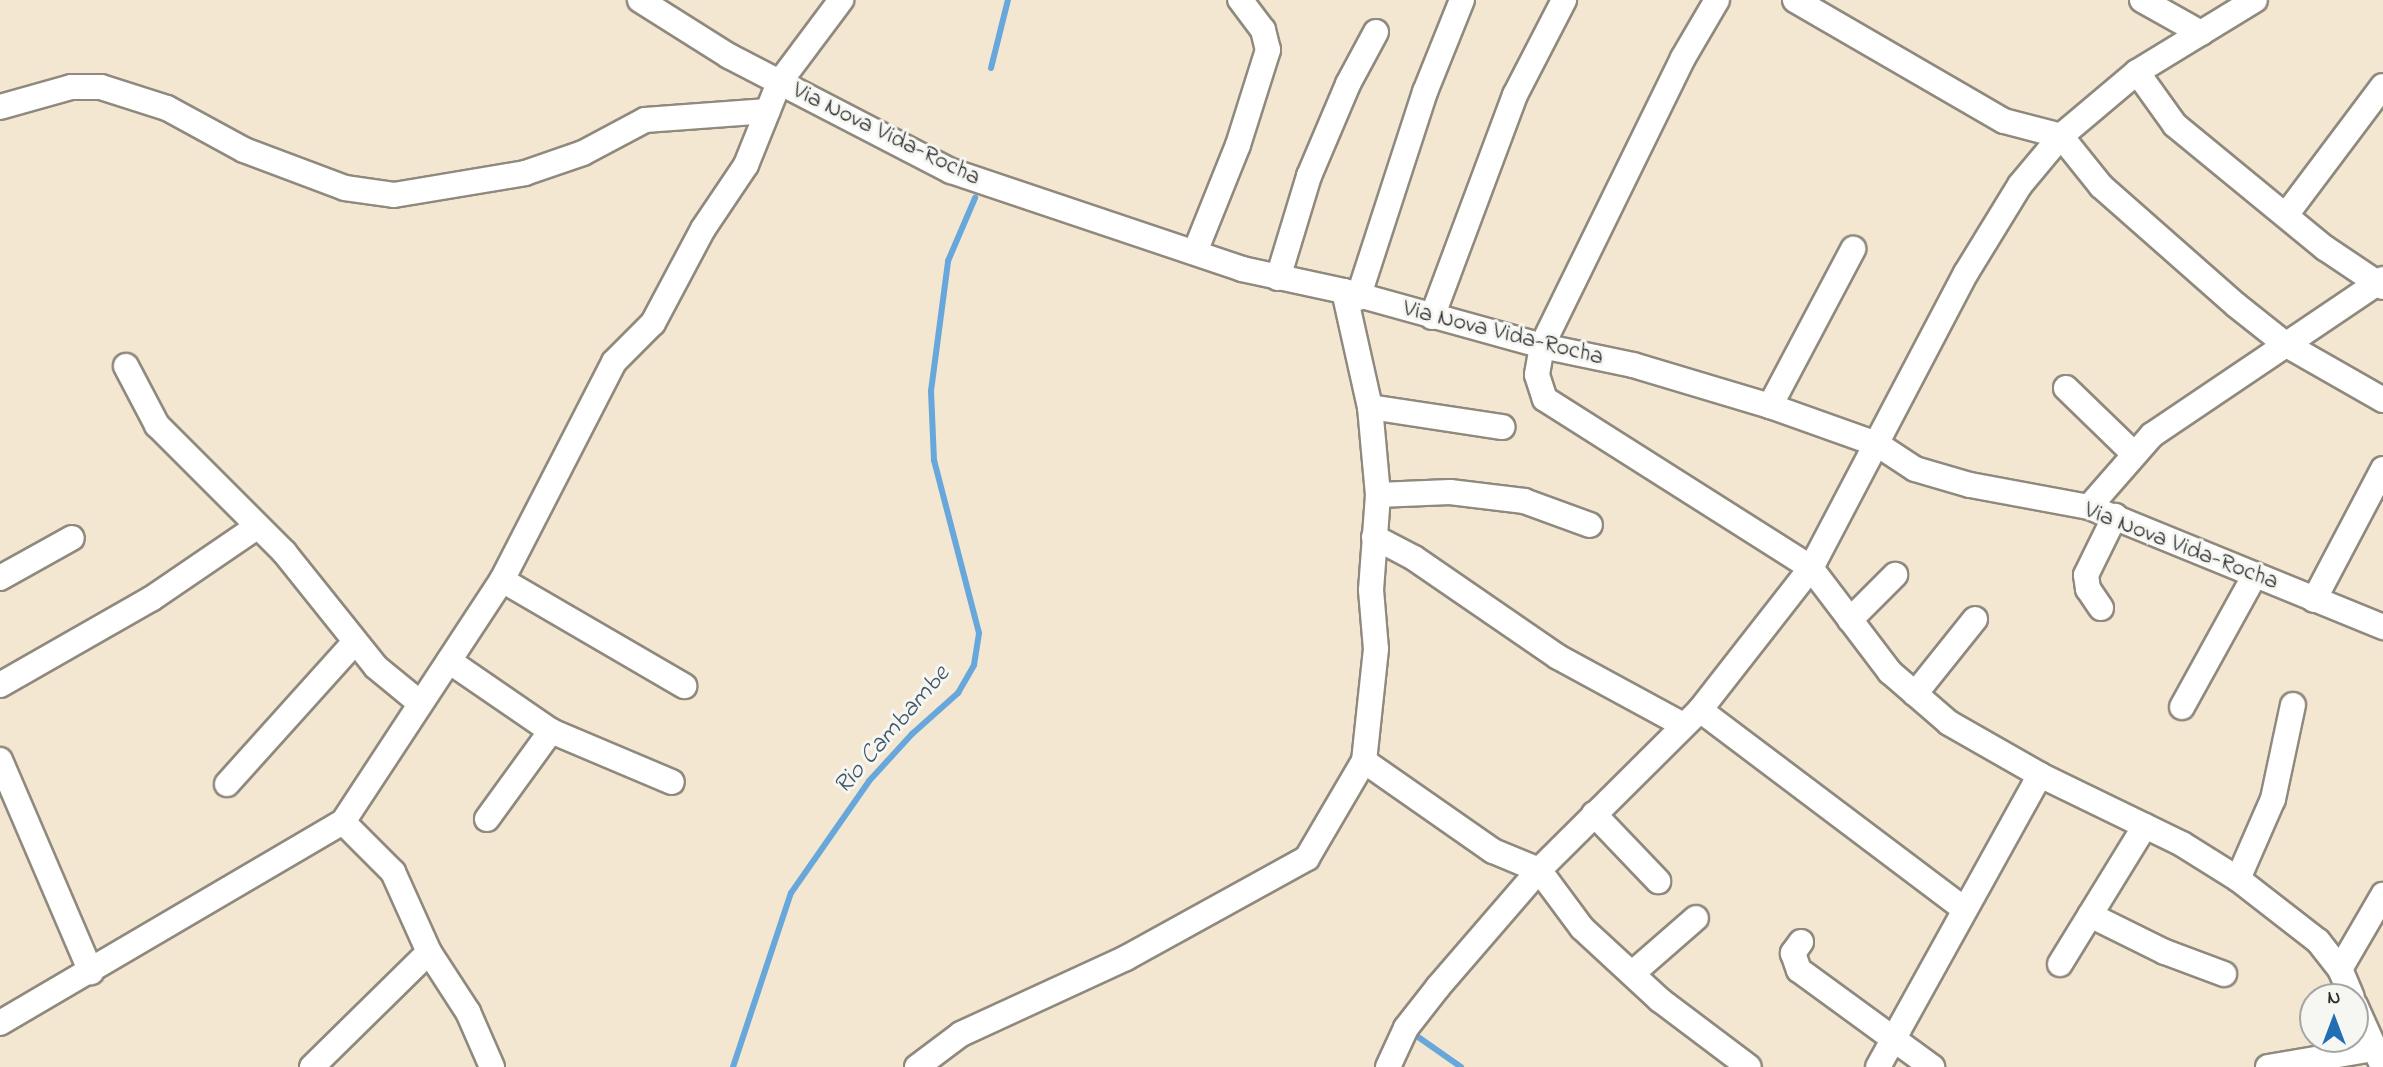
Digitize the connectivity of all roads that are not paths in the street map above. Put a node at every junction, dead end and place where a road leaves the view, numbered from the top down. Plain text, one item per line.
1 (640, 0) edge
2 (841, 0) edge
3 (1240, 0) edge
4 (1462, 0) edge
5 (1564, 0) edge
6 (1717, 0) edge
7 (2142, 0) edge
8 (2255, 0) edge
9 (1799, 1) edge
10 (1376, 32) dead end
11 (2201, 33) junction
12 (2137, 72) junction
13 (779, 83) junction
14 (2383, 86) edge
15 (0, 107) edge
16 (768, 111) junction
17 (2061, 136) junction
18 (2286, 215) junction
19 (1853, 249) dead end
20 (1195, 252) junction
21 (1278, 278) junction
22 (2381, 283) edge
23 (1351, 295) junction
24 (1432, 317) junction
25 (2285, 344) junction
26 (1542, 346) junction
27 (126, 366) dead end
28 (2066, 388) dead end
29 (2383, 400) edge
30 (1770, 406) junction
31 (1370, 407) junction
32 (1503, 427) dead end
33 (1877, 444) junction
34 (2134, 454) junction
35 (2383, 469) edge
36 (1378, 495) junction
37 (2089, 507) junction
38 (2115, 516) junction
39 (1590, 525) dead end
40 (255, 528) junction
41 (1374, 537) junction
42 (72, 538) dead end
43 (1811, 568) junction
44 (1895, 575) dead end
45 (2255, 575) junction
46 (0, 578) edge
47 (502, 580) junction
48 (2314, 600) junction
49 (2101, 608) dead end
50 (1975, 619) dead end
51 (1850, 620) junction
52 (2383, 627) edge
53 (354, 643) junction
54 (449, 661) junction
55 (0, 685) edge
56 (684, 686) dead end
57 (1915, 694) junction
58 (420, 704) junction
59 (2293, 705) dead end
60 (2182, 707) dead end
61 (1691, 718) junction
62 (551, 731) junction
63 (0, 760) edge
64 (1364, 761) junction
65 (2040, 775) junction
66 (672, 782) dead end
67 (227, 784) dead end
68 (1594, 814) junction
69 (487, 819) dead end
70 (343, 822) junction
71 (2145, 826) junction
72 (1539, 870) junction
73 (2238, 878) junction
74 (1658, 881) dead end
75 (2383, 895) edge
76 (1963, 908) junction
77 (2090, 915) junction
78 (1696, 918) dead end
79 (1801, 942) dead end
80 (429, 952) junction
81 (2060, 964) dead end
82 (2340, 969) junction
83 (91, 972) junction
84 (1634, 972) junction
85 (2224, 974) dead end
86 (2346, 983) edge
87 (0, 1023) edge
88 (1894, 1036) junction
89 (2369, 1037) edge
90 (2378, 1058) edge
91 (312, 1067) edge
92 (492, 1067) edge
93 (917, 1067) edge
94 (1388, 1067) edge
95 (1749, 1067) edge
96 (1878, 1067) edge
97 (1932, 1067) edge
98 (2268, 1067) edge

1 - 13 street, Via Nova Vida-Rocha
2 - 13 street
3 - 20 street
4 - 23 street
5 - 24 street
6 - 26 street
7 - 11 street
8 - 11 street
9 - 17 street
10 - 21 street
11 - 12 street
12 - 17 street
12 - 18 street
13 - 16 street
13 - 20 street, Via Nova Vida-Rocha
14 - 18 street
15 - 16 street
16 - 47 street
17 - 25 street
17 - 33 street
18 - 22 street
19 - 30 street
20 - 21 street, Via Nova Vida-Rocha
21 - 23 street, Via Nova Vida-Rocha
22 - 25 street
23 - 24 street, Via Nova Vida-Rocha
23 - 31 street
24 - 26 street, Via Nova Vida-Rocha
25 - 29 street
25 - 34 street
26 - 30 street, Via Nova Vida-Rocha
26 - 43 street
27 - 40 street
28 - 34 street
30 - 33 street, Via Nova Vida-Rocha
31 - 32 street
31 - 36 street
33 - 37 street, Via Nova Vida-Rocha
33 - 43 street
34 - 37 street
35 - 48 street
36 - 39 street
36 - 41 street
37 - 38 street, Via Nova Vida-Rocha
38 - 45 street, Via Nova Vida-Rocha
38 - 49 street
40 - 53 street
40 - 55 street
41 - 61 street
41 - 64 street
42 - 46 street
43 - 51 street
43 - 61 street
44 - 51 street
45 - 48 street, Via Nova Vida-Rocha
45 - 60 street
47 - 54 street
47 - 56 street
48 - 52 street, Via Nova Vida-Rocha
50 - 57 street
51 - 57 street
53 - 58 street
53 - 67 street
54 - 58 street
54 - 62 street
57 - 65 street
58 - 70 street
59 - 73 street
61 - 68 street
61 - 76 street
62 - 66 street
62 - 69 street
63 - 83 street
64 - 72 street
64 - 93 street
65 - 71 street
65 - 76 street
68 - 72 street
68 - 74 street
70 - 80 street
70 - 83 street
71 - 73 street
71 - 77 street
72 - 84 street
72 - 94 street
73 - 82 street
75 - 82 street
76 - 88 street
77 - 81 street
77 - 85 street
78 - 84 street
79 - 88 street
80 - 91 street
80 - 92 street
82 - 86 street
83 - 87 street
84 - 95 street
88 - 96 street
88 - 97 street
89 - 90 street
90 - 98 street

